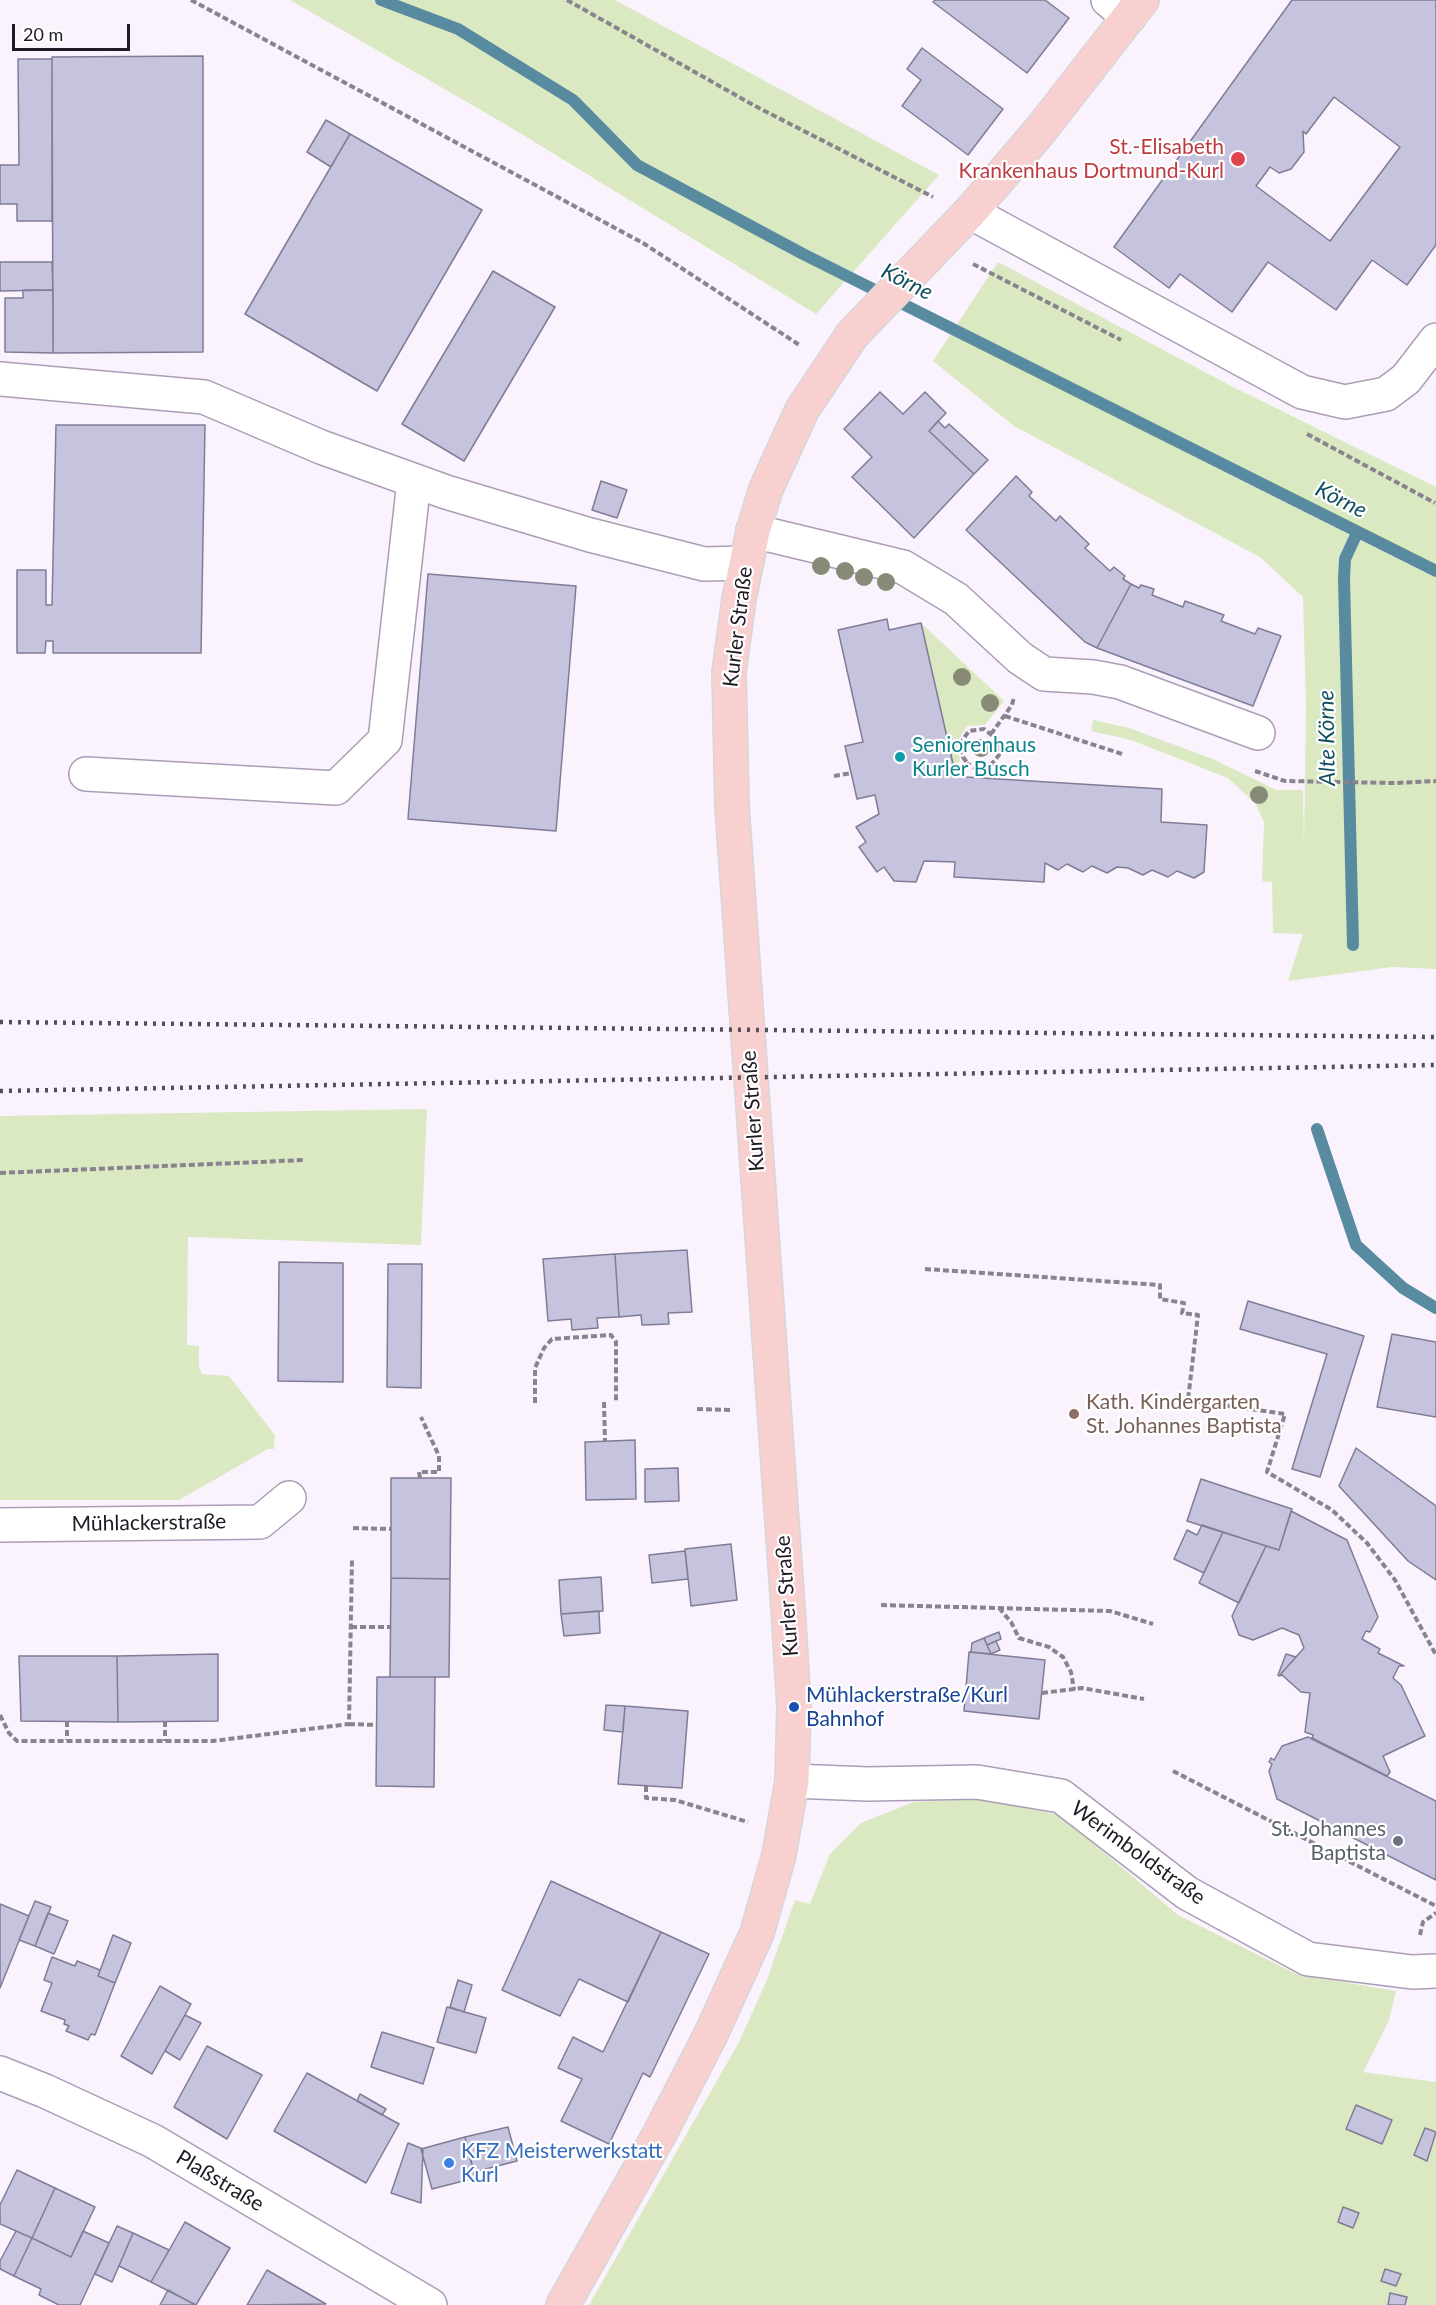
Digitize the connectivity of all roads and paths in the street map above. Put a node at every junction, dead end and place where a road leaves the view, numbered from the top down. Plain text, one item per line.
1 (191, 0) edge
2 (567, 0) edge
3 (1126, 6) edge
4 (970, 212) junction
5 (1436, 340) edge
6 (831, 366) junction
7 (0, 379) edge
8 (414, 480) junction
9 (753, 531) junction
10 (745, 563) junction
11 (1014, 696) dead end
12 (1005, 716) junction
13 (1258, 733) dead end
14 (991, 734) junction
15 (1122, 754) dead end
16 (968, 764) junction
17 (852, 772) dead end
18 (960, 773) dead end
19 (86, 774) dead end
20 (834, 776) dead end
21 (1436, 781) edge
22 (1314, 782) dead end
23 (305, 1160) dead end
24 (0, 1173) edge
25 (925, 1269) dead end
26 (585, 1329) dead end
27 (585, 1337) junction
28 (616, 1401) dead end
29 (604, 1402) dead end
30 (535, 1403) dead end
31 (697, 1409) dead end
32 (733, 1410) dead end
33 (421, 1417) dead end
34 (605, 1441) dead end
35 (420, 1478) dead end
36 (289, 1498) dead end
37 (0, 1525) edge
38 (353, 1528) dead end
39 (391, 1529) dead end
40 (352, 1558) dead end
41 (881, 1605) dead end
42 (999, 1608) junction
43 (1153, 1624) dead end
44 (351, 1627) junction
45 (390, 1627) dead end
46 (1436, 1655) edge
47 (1074, 1690) junction
48 (1042, 1693) dead end
49 (1144, 1699) dead end
50 (0, 1715) edge
51 (67, 1721) dead end
52 (165, 1721) dead end
53 (349, 1724) junction
54 (377, 1725) dead end
55 (68, 1740) junction
56 (165, 1741) junction
57 (1173, 1771) dead end
58 (792, 1781) junction
59 (646, 1786) dead end
60 (752, 1823) dead end
61 (1436, 1906) edge
62 (1436, 1913) edge
63 (1419, 1940) dead end
64 (1436, 1971) edge
65 (0, 2073) edge
66 (430, 2305) edge
67 (563, 2305) edge

1 - 6 path
2 - 4 path
3 - 4 main road, Kurler Straße
4 - 5 street
4 - 6 main road, Kurler Straße
6 - 9 main road, Kurler Straße
7 - 8 street
8 - 10 street
8 - 19 street
9 - 10 main road, Kurler Straße
9 - 13 street
10 - 58 main road, Kurler Straße
11 - 12 path
12 - 14 path
12 - 15 path
14 - 16 path
14 - 16 path
16 - 18 path
17 - 20 path
21 - 22 path
23 - 24 path
25 - 46 path
26 - 27 path
27 - 28 path
27 - 30 path
29 - 34 path
31 - 32 path
33 - 35 path
36 - 37 street, Mühlackerstraße
38 - 39 path
40 - 44 path
41 - 42 path
42 - 43 path
42 - 47 path
44 - 45 path
44 - 53 path
47 - 48 path
47 - 49 path
50 - 55 path
51 - 55 path
52 - 56 path
53 - 54 path
53 - 56 path
55 - 56 path
57 - 61 path
58 - 64 street, Werimboldstraße
58 - 67 main road, Kurler Straße
59 - 60 path
62 - 63 path
65 - 66 street, Plaßstraße

